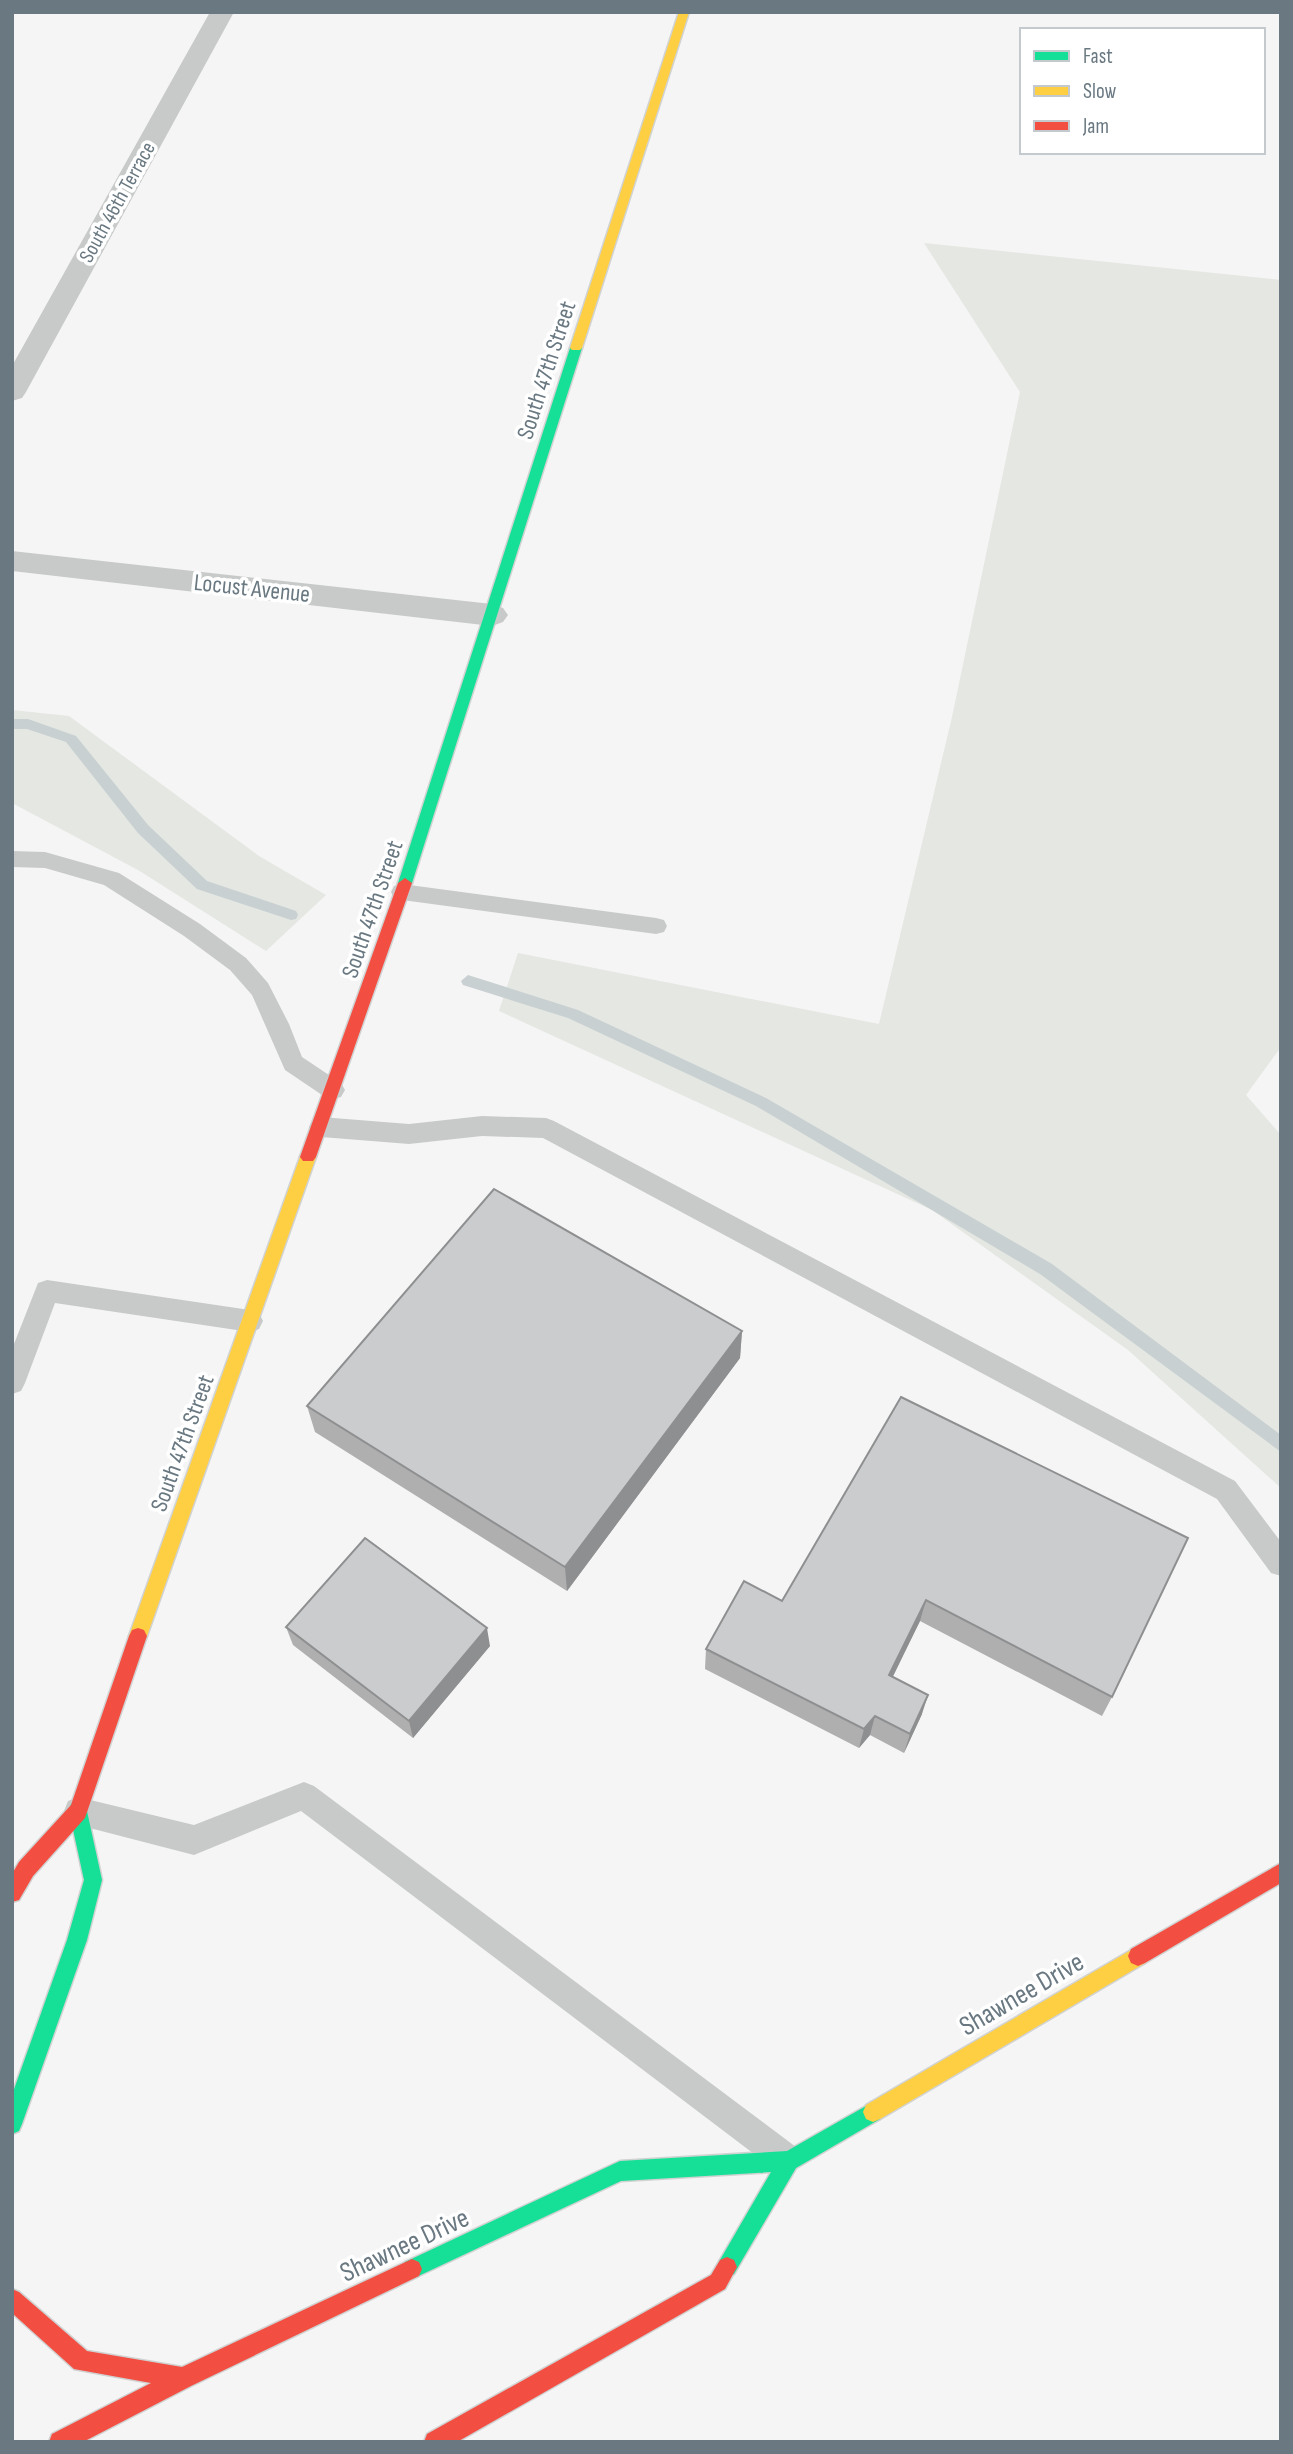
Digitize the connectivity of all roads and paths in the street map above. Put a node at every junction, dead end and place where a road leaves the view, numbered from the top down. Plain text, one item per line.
1 (222, 12) edge
2 (684, 12) edge
3 (12, 392) edge
4 (12, 561) edge
5 (492, 615) junction
6 (12, 859) edge
7 (402, 892) junction
8 (656, 926) dead end
9 (333, 1090) junction
10 (320, 1127) junction
11 (250, 1321) junction
12 (12, 1382) edge
13 (1281, 1564) edge
14 (78, 1811) junction
15 (1278, 1879) edge
16 (12, 1893) edge
17 (12, 2124) edge
18 (789, 2161) junction
19 (12, 2300) edge
20 (183, 2378) junction
21 (60, 2442) edge
22 (435, 2442) edge

1 - 3 street, South 46th Terrace
2 - 5 main road, South 47th Street
4 - 5 street, Locust Avenue
5 - 7 main road, South 47th Street
6 - 9 lane
7 - 8 lane
7 - 9 main road, South 47th Street
9 - 10 main road, South 47th Street
10 - 11 main road, South 47th Street
10 - 13 lane
11 - 12 lane
11 - 14 main road, South 47th Street
14 - 16 main road, South 47th Street
14 - 17 main road
14 - 18 lane
15 - 18 main road, Shawnee Drive
18 - 20 main road, Shawnee Drive
18 - 22 main road, Shawnee Drive
19 - 20 main road
20 - 21 main road, Shawnee Drive

